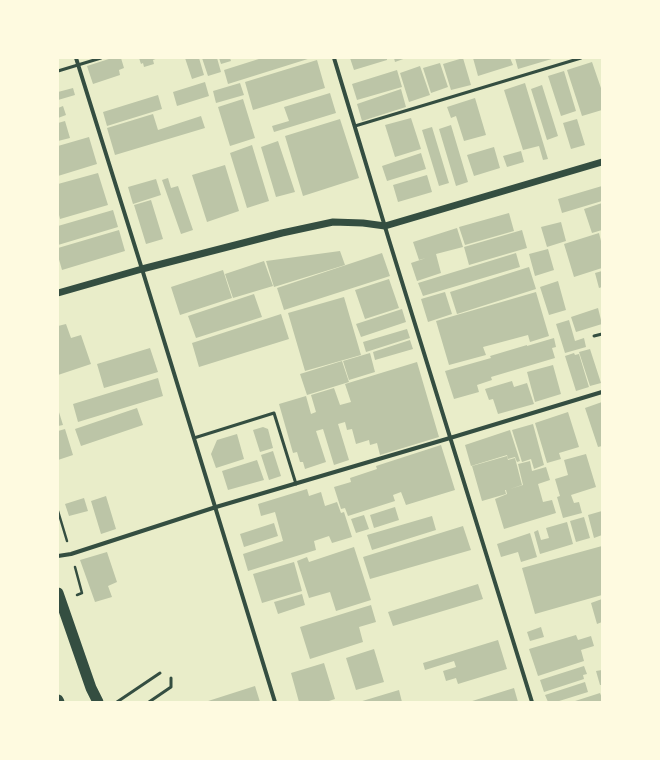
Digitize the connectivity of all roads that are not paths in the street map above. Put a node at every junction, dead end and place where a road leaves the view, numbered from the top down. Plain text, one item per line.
1 (76, 58) edge
2 (100, 58) edge
3 (334, 58) edge
4 (581, 58) edge
5 (78, 65) junction
6 (58, 71) edge
7 (355, 126) junction
8 (602, 162) edge
9 (385, 226) junction
10 (142, 269) junction
11 (58, 293) edge
12 (602, 334) edge
13 (594, 336) dead end
14 (602, 392) edge
15 (194, 438) junction
16 (450, 438) junction
17 (296, 484) junction
18 (216, 507) junction
19 (58, 556) edge
20 (58, 593) edge
21 (160, 673) dead end
22 (171, 678) dead end
23 (98, 702) edge
24 (117, 702) edge
25 (149, 702) edge
26 (275, 702) edge
27 (532, 702) edge

1 - 5 street
2 - 5 lane
3 - 7 street
4 - 7 lane
5 - 6 lane
5 - 10 street
7 - 9 street
8 - 9 street
9 - 10 street
9 - 16 street
10 - 11 street
10 - 15 street
12 - 13 lane
14 - 16 street
15 - 17 lane
15 - 18 street
16 - 17 street
16 - 27 street
17 - 18 street
18 - 19 street
18 - 26 street
20 - 23 highway
21 - 24 lane
22 - 25 lane

